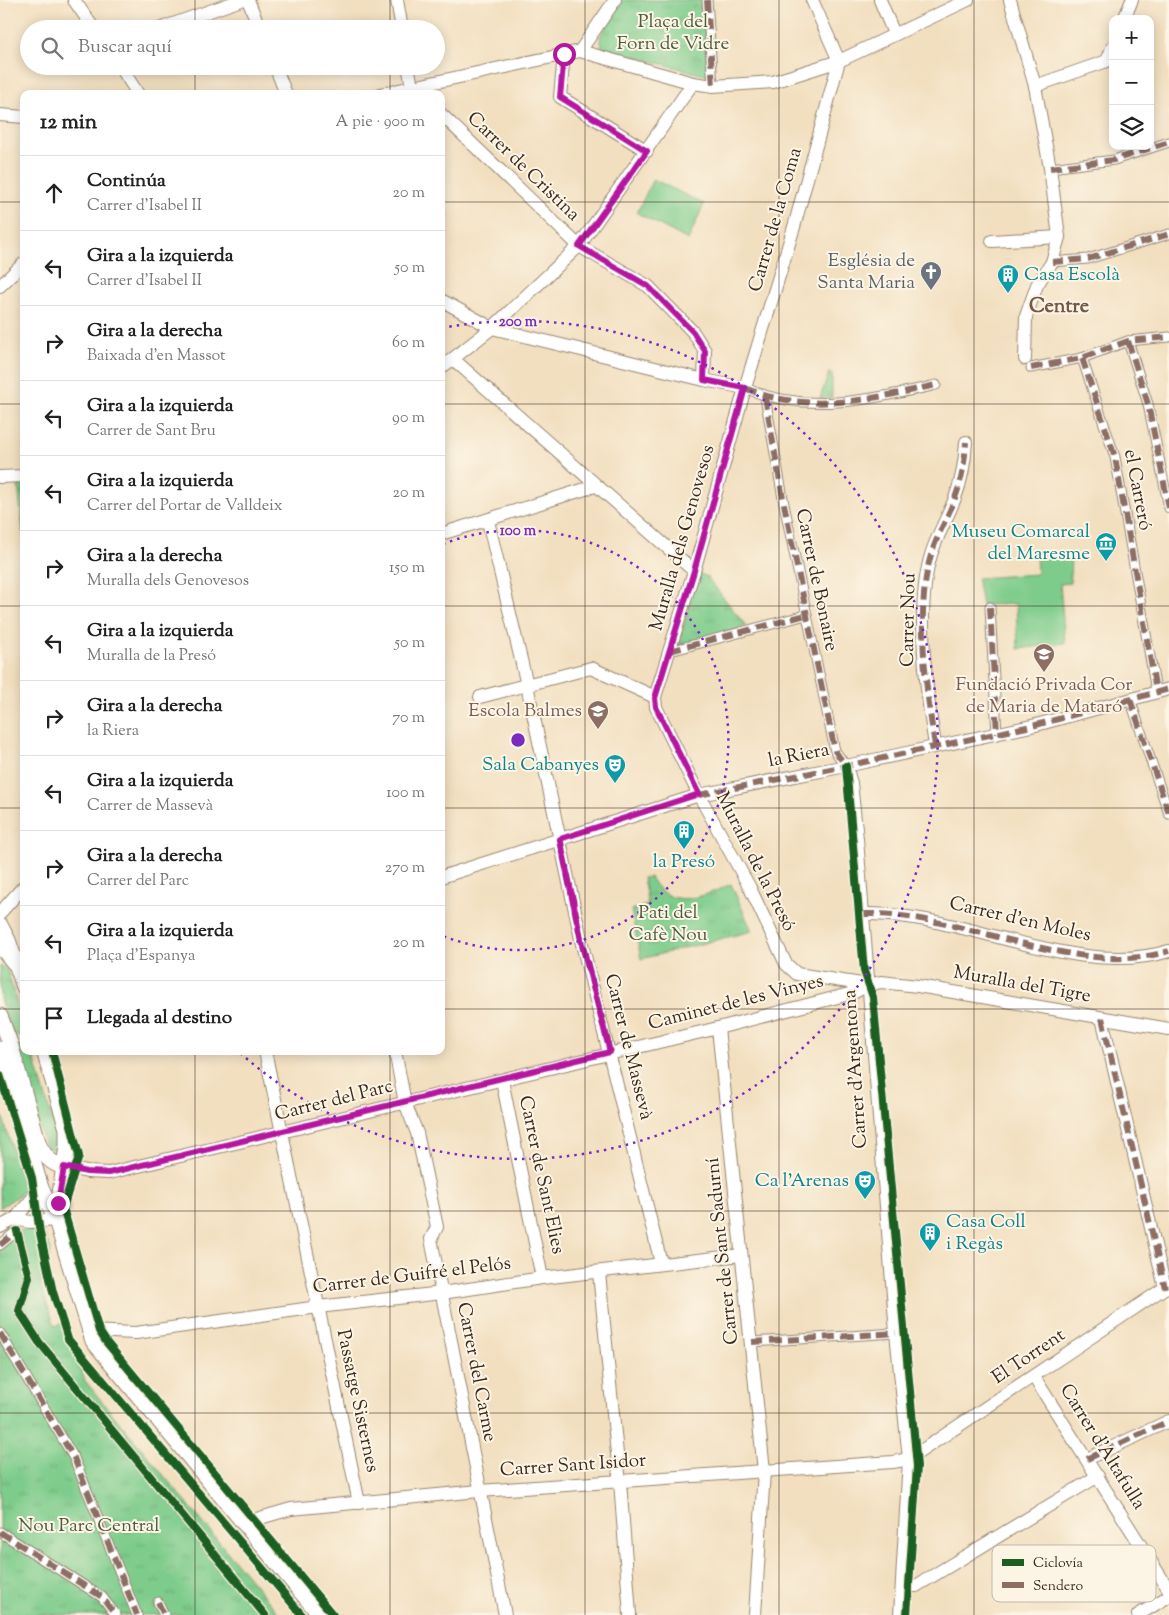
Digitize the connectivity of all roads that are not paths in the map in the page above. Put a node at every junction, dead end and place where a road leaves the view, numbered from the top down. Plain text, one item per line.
1 (74, 0) edge
2 (241, 0) edge
3 (248, 0) edge
4 (397, 0) edge
5 (615, 0) edge
6 (707, 0) edge
7 (812, 0) edge
8 (880, 0) edge
9 (968, 0) edge
10 (1010, 0) edge
11 (1132, 0) edge
12 (1126, 15) edge
13 (88, 20) edge
14 (184, 20) edge
15 (256, 20) edge
16 (400, 20) edge
17 (894, 34) junction
18 (580, 51) junction
19 (564, 54) junction
20 (1109, 55) edge
21 (839, 61) junction
22 (126, 75) edge
23 (279, 75) edge
24 (411, 75) edge
25 (693, 83) junction
26 (713, 86) junction
27 (1035, 86) junction
28 (135, 90) edge
29 (284, 90) edge
30 (416, 90) edge
31 (0, 115) edge
32 (20, 117) edge
33 (445, 118) edge
34 (1169, 142) edge
35 (647, 151) junction
36 (1050, 168) junction
37 (1169, 234) edge
38 (1059, 237) junction
39 (992, 240) dead end
40 (579, 246) junction
41 (1052, 262) junction
42 (20, 268) edge
43 (0, 286) edge
44 (445, 302) edge
45 (492, 328) junction
46 (1169, 337) edge
47 (1128, 341) junction
48 (1082, 358) junction
49 (453, 359) junction
50 (1028, 364) joint
51 (445, 365) edge
52 (704, 380) junction
53 (936, 385) dead end
54 (745, 388) junction
55 (765, 397) junction
56 (966, 442) dead end
57 (20, 476) edge
58 (0, 477) edge
59 (595, 486) junction
60 (1169, 508) edge
61 (488, 521) junction
62 (445, 533) edge
63 (694, 571) junction
64 (990, 606) dead end
65 (806, 615) junction
66 (670, 651) junction
67 (527, 685) junction
68 (1169, 689) edge
69 (1156, 691) junction
70 (480, 697) dead end
71 (655, 698) junction
72 (1130, 698) junction
73 (997, 734) junction
74 (935, 746) junction
75 (846, 766) junction
76 (699, 794) junction
77 (1169, 814) edge
78 (560, 839) junction
79 (445, 876) edge
80 (20, 890) edge
81 (0, 913) edge
82 (863, 914) junction
83 (0, 925) edge
84 (0, 948) edge
85 (1169, 951) edge
86 (5, 958) edge
87 (20, 976) edge
88 (20, 980) edge
89 (868, 985) junction
90 (0, 1016) edge
91 (1102, 1018) junction
92 (718, 1028) junction
93 (1169, 1028) edge
94 (0, 1050) edge
95 (610, 1052) junction
96 (45, 1055) edge
97 (266, 1055) edge
98 (396, 1055) edge
99 (502, 1080) junction
100 (13, 1093) junction
101 (405, 1103) junction
102 (282, 1132) junction
103 (39, 1145) junction
104 (64, 1167) junction
105 (41, 1188) junction
106 (15, 1219) junction
107 (56, 1220) junction
108 (0, 1228) edge
109 (0, 1245) edge
110 (741, 1255) junction
111 (661, 1263) junction
112 (599, 1273) junction
113 (542, 1278) junction
114 (1167, 1286) edge
115 (442, 1293) junction
116 (318, 1307) junction
117 (88, 1331) junction
118 (0, 1332) edge
119 (896, 1333) junction
120 (752, 1342) junction
121 (1034, 1377) junction
122 (1169, 1420) edge
123 (909, 1459) junction
124 (1087, 1459) junction
125 (764, 1471) junction
126 (1098, 1476) junction
127 (620, 1482) junction
128 (480, 1491) junction
129 (359, 1503) junction
130 (243, 1523) junction
131 (0, 1532) edge
132 (1141, 1545) edge
133 (1156, 1569) edge
134 (902, 1586) junction
135 (1169, 1590) edge
136 (1169, 1596) edge
137 (158, 1602) dead end
138 (116, 1615) edge
139 (137, 1615) edge
140 (164, 1615) edge
141 (265, 1615) edge
142 (320, 1615) edge
143 (505, 1615) edge
144 (630, 1615) edge
145 (756, 1615) edge
146 (900, 1615) edge
147 (1138, 1615) edge

1 - 13 street
2 - 14 street
3 - 15 street
4 - 16 street
5 - 18 street
6 - 26 street
7 - 21 street
8 - 17 street
9 - 17 street
10 - 27 street
11 - 12 street
17 - 21 street
18 - 19 street
18 - 25 street
19 - 30 street
19 - 35 street
20 - 27 street
21 - 26 street
21 - 54 street, Carrer de la Coma
22 - 28 street
23 - 29 street
24 - 30 street
25 - 26 street
25 - 35 street
27 - 36 street
31 - 32 street
33 - 40 street, Carrer de Cristina
34 - 36 street
35 - 40 street
36 - 38 street
37 - 41 street
38 - 39 street
38 - 41 street
40 - 45 street
40 - 52 street, Carrer de Cristina
41 - 50 street
42 - 43 street
44 - 45 street
45 - 49 street
45 - 52 street
46 - 47 street
47 - 48 street
47 - 60 street
48 - 50 street
48 - 69 street, el Carreró
49 - 51 street
49 - 59 street
52 - 54 street
53 - 55 street
54 - 55 street
54 - 63 street, Muralla dels Genovesos
55 - 65 street, Carrer de Bonaire
56 - 74 street, Carrer Nou
57 - 58 street
59 - 61 street
59 - 63 street
61 - 62 street
61 - 67 street, Carrer de Massevà
63 - 66 street, Muralla dels Genovesos
64 - 73 street
65 - 66 street
65 - 75 street, Carrer de Bonaire
66 - 71 street, Muralla dels Genovesos
67 - 70 street
67 - 71 street
67 - 78 street, Carrer de Massevà
68 - 69 street, la Riera
69 - 72 street, la Riera
71 - 76 street, Muralla de la Presó
72 - 73 street, la Riera
72 - 77 street
73 - 74 street, la Riera
74 - 75 street, la Riera
75 - 76 street, la Riera
75 - 82 street, Carrer d'Argentona
76 - 78 street, la Riera
76 - 89 street, Muralla de la Presó
78 - 79 street, la Riera
78 - 95 street, Carrer de Massevà
80 - 81 street
82 - 85 street, Carrer d'en Moles
82 - 89 street, Carrer d'Argentona
83 - 87 street
84 - 86 street
86 - 88 street
89 - 91 street, Muralla del Tigre
89 - 92 street, Caminet de les Vinyes
89 - 119 street, Carrer d'Argentona
90 - 103 street
91 - 93 street, Muralla del Tigre
91 - 114 street
92 - 95 street, Caminet de les Vinyes
92 - 110 street, Carrer de Sant Sadurní
94 - 100 street
95 - 99 street, Carrer del Parc
95 - 111 street, Carrer de Massevà
96 - 104 street
97 - 102 street, Passatge Sisternes
98 - 101 street, Carrer del Carme
99 - 101 street, Carrer del Parc
99 - 113 street, Carrer de Sant Elies
100 - 103 street
100 - 105 street
101 - 102 street, Carrer del Parc
101 - 115 street, Carrer del Carme
102 - 104 street, Carrer del Parc
102 - 116 street, Passatge Sisternes
103 - 104 street
104 - 107 street
105 - 106 street
105 - 107 street
106 - 107 street
106 - 108 street
107 - 117 street
109 - 141 street
110 - 111 street, Carrer de Guifré el Pelós
110 - 120 street, Carrer de Sant Sadurní
111 - 112 street, Carrer de Guifré el Pelós
112 - 113 street, Carrer de Guifré el Pelós
112 - 127 street
113 - 115 street, Carrer de Guifré el Pelós
114 - 121 street, El Torrent
115 - 116 street, Carrer de Guifré el Pelós
115 - 128 street, Carrer del Carme
116 - 117 street, Carrer de Guifré el Pelós
116 - 129 street, Passatge Sisternes
117 - 130 street
118 - 139 street
119 - 120 street
119 - 123 street, Carrer d'Argentona
120 - 125 street, Carrer de Sant Sadurní
121 - 123 street, El Torrent
121 - 124 street, Carrer d'Altafulla
122 - 124 street
123 - 125 street, Carrer Sant Isidor
123 - 134 street, Carrer d'Argentona
124 - 126 street, Carrer d'Altafulla
125 - 127 street, Carrer Sant Isidor
125 - 145 street, Carrer de Sant Sadurní
126 - 132 street, Carrer d'Altafulla
126 - 134 street
127 - 128 street, Carrer Sant Isidor
127 - 144 street
128 - 129 street, Carrer Sant Isidor
128 - 143 street, Carrer del Carme
129 - 130 street, Carrer Sant Isidor
130 - 142 street
131 - 138 street
133 - 135 street, Carrer d'Altafulla
134 - 146 street, Carrer d'Argentona
136 - 147 street
137 - 140 street

